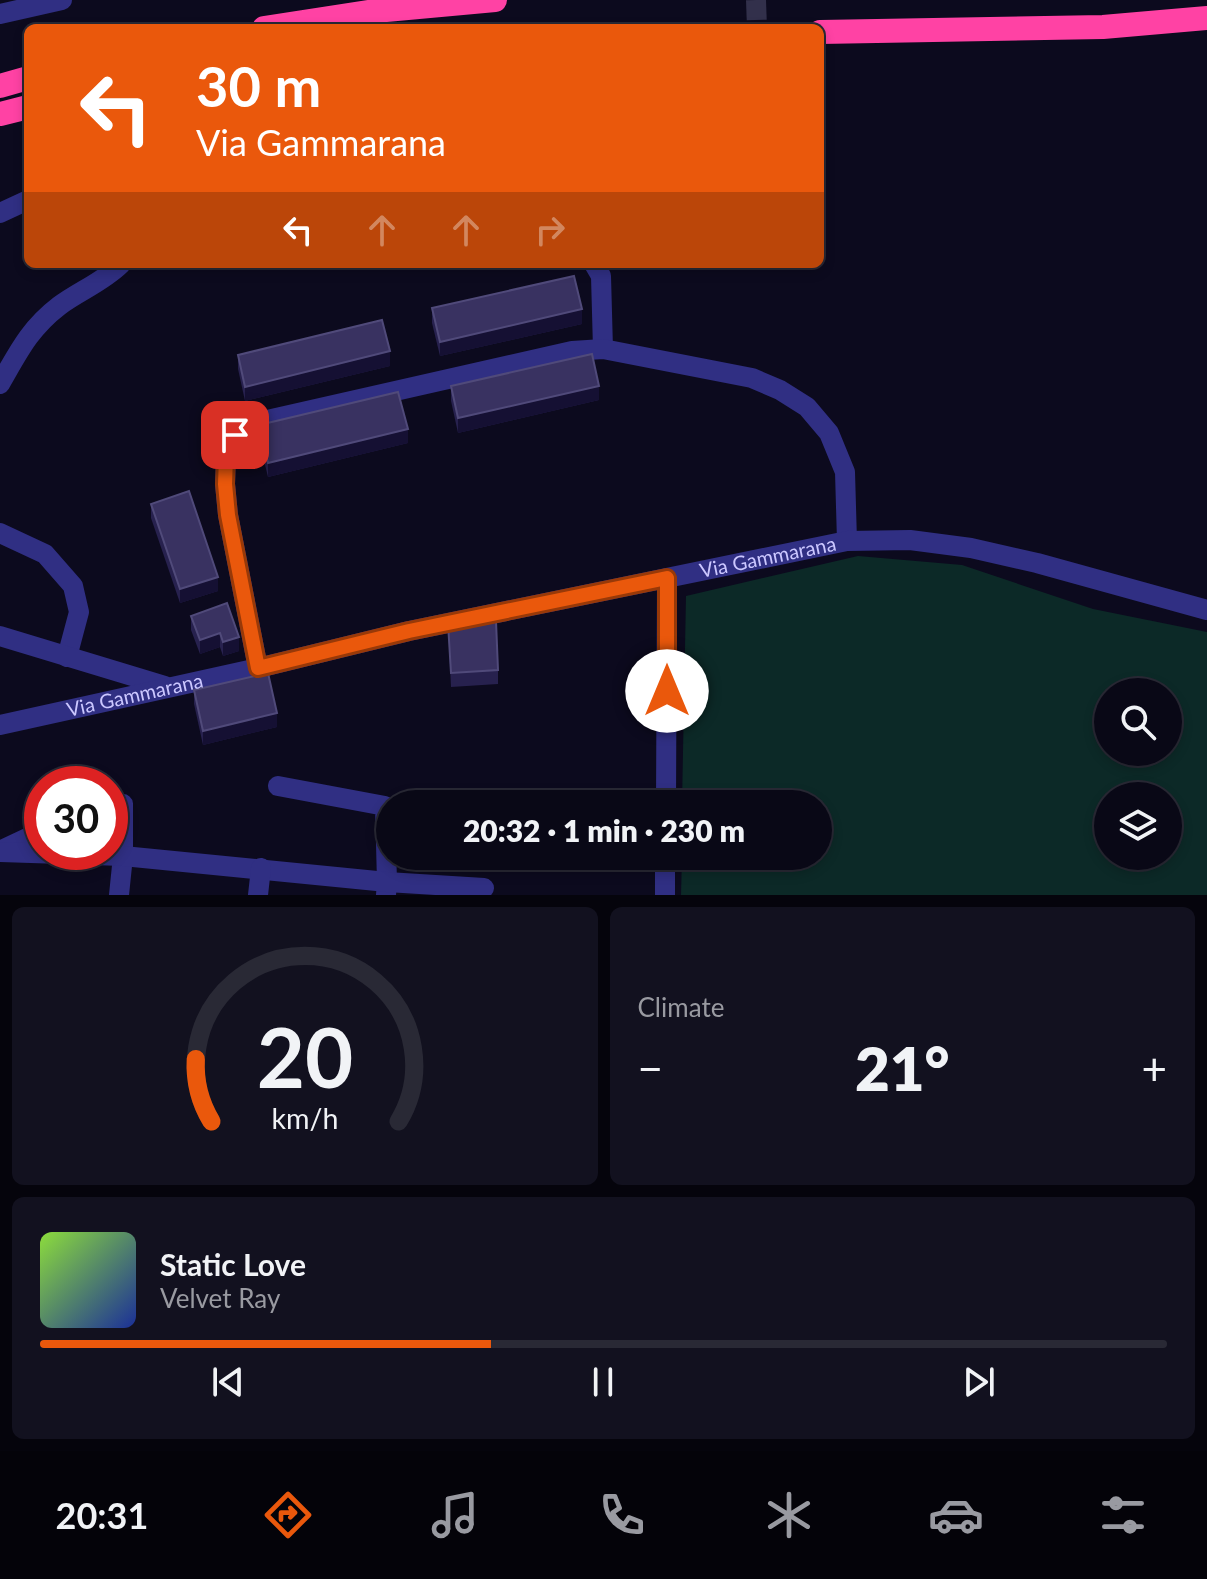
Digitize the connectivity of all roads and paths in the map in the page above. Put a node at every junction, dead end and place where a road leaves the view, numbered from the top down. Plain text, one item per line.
1 (62, 0) edge
2 (495, 0) edge
3 (0, 14) edge
4 (1207, 18) edge
5 (290, 24) edge
6 (824, 32) edge
7 (24, 79) edge
8 (0, 86) edge
9 (24, 108) edge
10 (0, 114) edge
11 (24, 202) edge
12 (0, 213) edge
13 (117, 268) edge
14 (596, 268) edge
15 (603, 349) junction
16 (0, 384) edge
17 (0, 533) edge
18 (847, 541) junction
19 (667, 578) junction
20 (1207, 610) edge
21 (0, 636) edge
22 (67, 657) junction
23 (258, 668) junction
24 (169, 687) junction
25 (0, 725) edge
26 (278, 786) dead end
27 (666, 790) edge
28 (24, 840) edge
29 (0, 851) edge
30 (24, 852) edge
31 (128, 856) edge
32 (261, 868) junction
33 (122, 870) edge
34 (665, 870) edge
35 (484, 888) dead end
36 (387, 889) edge
37 (119, 895) edge
38 (258, 895) edge
39 (665, 895) edge

1 - 3 street
2 - 5 highway
4 - 6 highway
7 - 8 highway
9 - 10 highway
11 - 12 street
13 - 16 street
14 - 15 street
15 - 18 street
15 - 23 street
17 - 22 street
18 - 19 street, Via Gammarana
18 - 20 street, Via Gammarana
19 - 23 street, Via Gammarana
19 - 27 street
21 - 22 street
22 - 24 street
23 - 24 street, Via Gammarana
24 - 25 street, Via Gammarana
26 - 36 street
28 - 29 street
29 - 30 street
31 - 32 street
32 - 36 street
32 - 38 street
33 - 37 street
34 - 39 street
35 - 36 street

